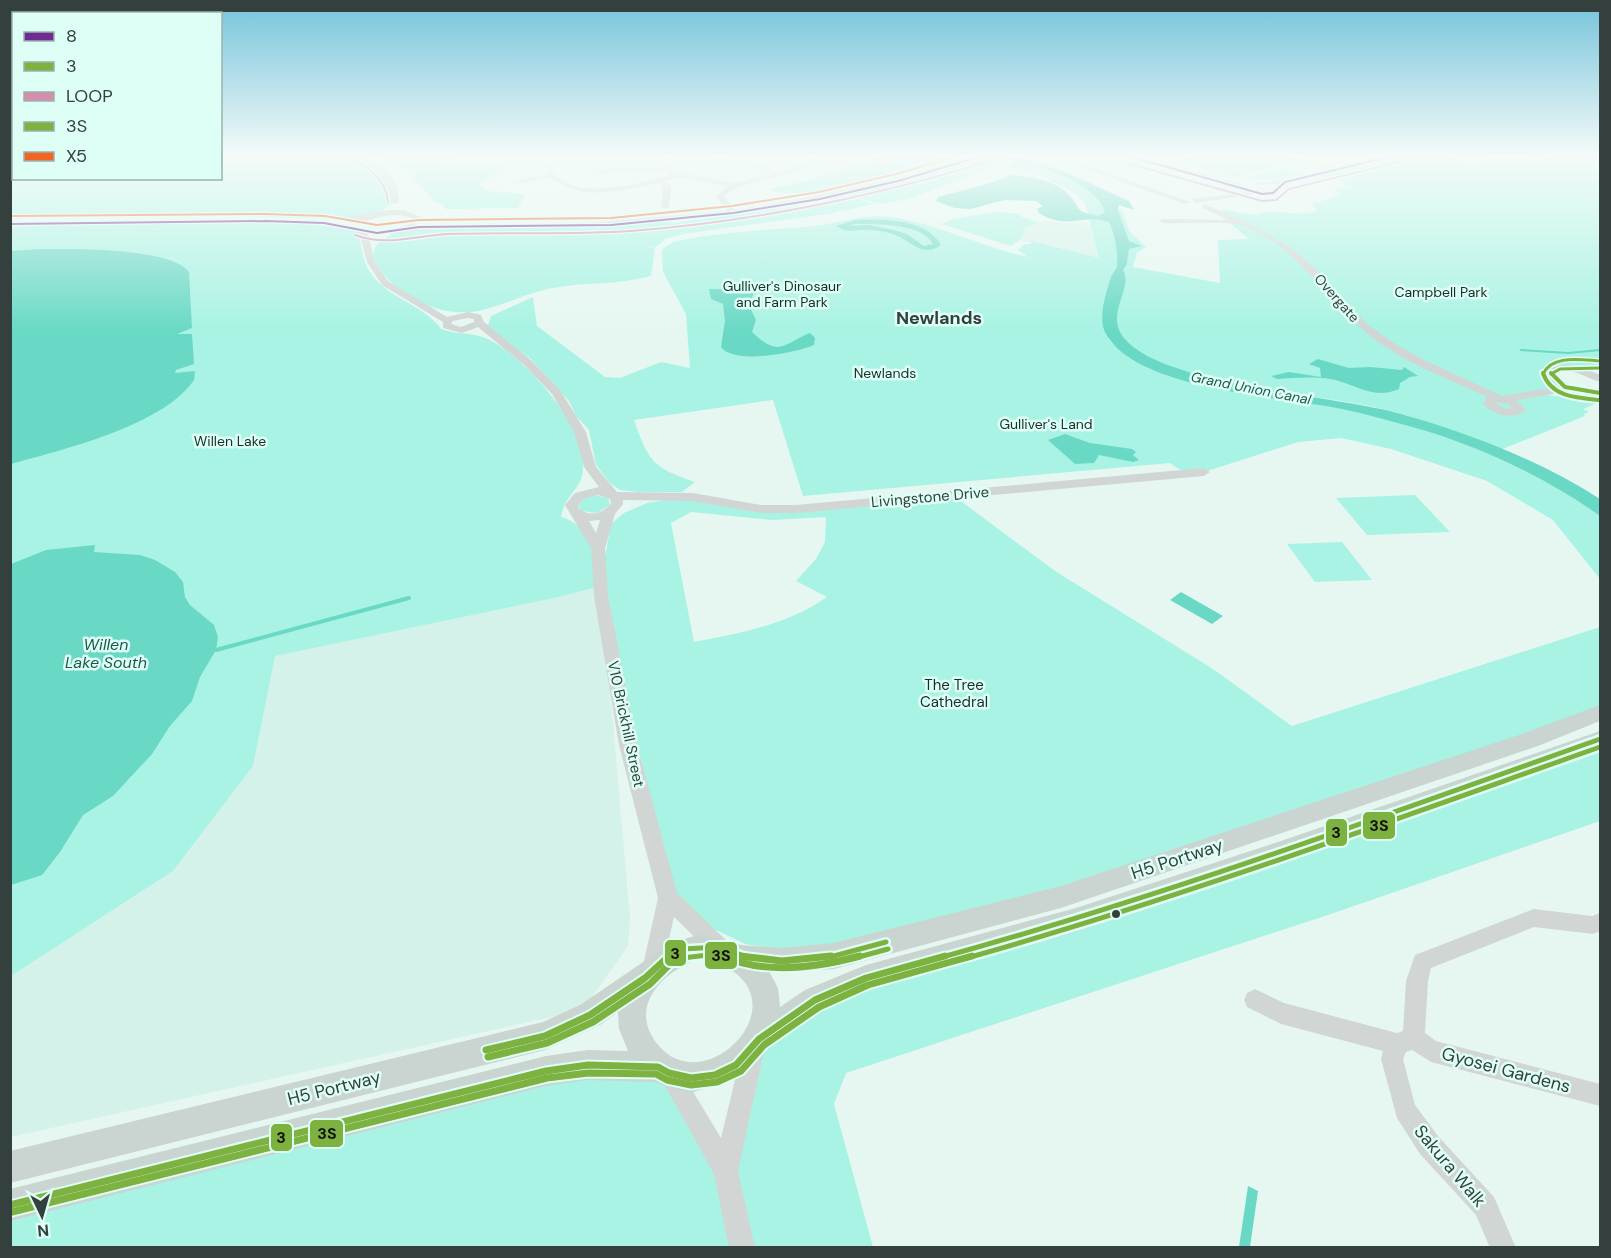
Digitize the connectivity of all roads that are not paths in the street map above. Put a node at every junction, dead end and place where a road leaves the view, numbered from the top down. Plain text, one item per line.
1 (375, 214) edge
2 (653, 214) edge
3 (684, 214) edge
4 (1220, 214) edge
5 (413, 215) junction
6 (371, 216) junction
7 (10, 218) edge
8 (1233, 220) junction
9 (1163, 221) dead end
10 (10, 224) edge
11 (360, 229) junction
12 (400, 230) junction
13 (368, 247) junction
14 (432, 310) junction
15 (463, 315) junction
16 (447, 321) junction
17 (479, 323) junction
18 (462, 330) junction
19 (494, 338) junction
20 (1600, 368) edge
21 (1578, 370) junction
22 (1600, 379) edge
23 (1552, 384) junction
24 (1598, 392) edge
25 (1528, 397) junction
26 (1496, 400) junction
27 (590, 467) junction
28 (1204, 472) dead end
29 (612, 494) junction
30 (579, 496) junction
31 (657, 497) junction
32 (611, 511) junction
33 (579, 516) junction
34 (598, 548) junction
35 (1600, 712) edge
36 (1600, 739) edge
37 (668, 898) junction
38 (1600, 922) edge
39 (731, 952) junction
40 (648, 974) junction
41 (1255, 1000) dead end
42 (1405, 1041) junction
43 (756, 1044) junction
44 (663, 1070) junction
45 (1600, 1095) edge
46 (10, 1167) edge
47 (726, 1171) junction
48 (10, 1205) edge
49 (742, 1248) edge
50 (1503, 1248) edge

1 - 6 street
2 - 5 street
3 - 12 street
4 - 8 street, Overgate
5 - 6 street
5 - 12 street
6 - 7 street
6 - 11 street
8 - 9 street
8 - 26 street, Overgate
10 - 11 street
11 - 12 street
11 - 13 street
12 - 13 street
13 - 14 street
14 - 15 street
14 - 16 street
15 - 16 street
15 - 17 street
16 - 18 street
17 - 18 street
17 - 19 street
18 - 19 street
19 - 27 street
20 - 21 street
21 - 22 street
21 - 23 street
23 - 24 street
23 - 25 street
25 - 26 street
25 - 26 street, Overgate
27 - 29 street
27 - 30 street
28 - 31 street, Livingstone Drive
29 - 30 street, Livingstone Drive
29 - 31 street, Livingstone Drive
29 - 32 street, V10 Brickhill Street
30 - 33 street
31 - 32 street, Livingstone Drive
32 - 33 street, Livingstone Drive
32 - 34 street, V10 Brickhill Street
33 - 34 street, V10 Brickhill Street
34 - 37 street, V10 Brickhill Street
35 - 39 main road, H5 Portway
36 - 43 main road, H5 Portway
37 - 39 street
37 - 40 street, V10 Brickhill Street
38 - 42 street, Sakura Walk
39 - 40 main road
39 - 43 main road
40 - 44 main road
40 - 46 main road, H5 Portway
41 - 42 street, Gyosei Gardens
42 - 45 street, Gyosei Gardens
42 - 50 street, Sakura Walk
43 - 44 main road
43 - 47 street
44 - 47 street
44 - 48 main road
47 - 49 street

